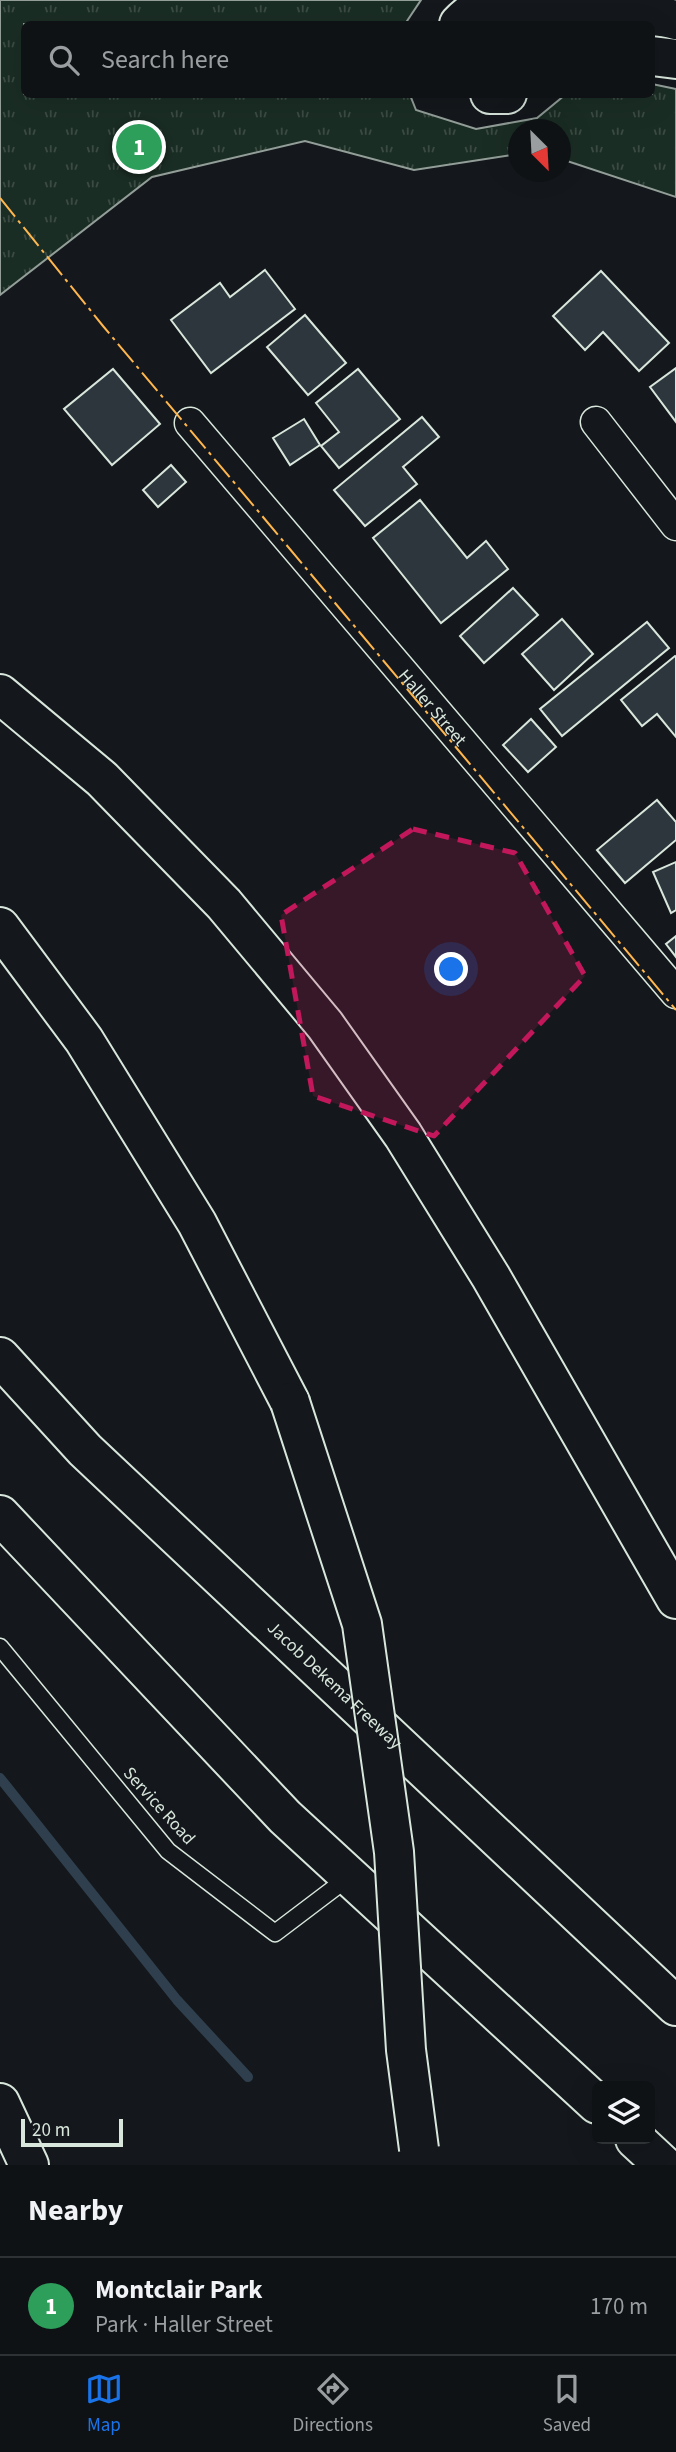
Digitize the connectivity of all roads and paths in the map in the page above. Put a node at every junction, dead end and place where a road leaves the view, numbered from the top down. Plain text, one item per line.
1 (676, 20) edge
2 (462, 21) edge
3 (655, 56) edge
4 (676, 59) edge
5 (596, 422) dead end
6 (190, 423) dead end
7 (676, 525) edge
8 (0, 694) edge
9 (0, 927) edge
10 (676, 993) edge
11 (0, 1357) edge
12 (0, 1515) edge
13 (676, 1599) edge
14 (0, 1647) edge
15 (349, 1877) junction
16 (676, 2006) edge
17 (592, 2099) edge
18 (0, 2103) edge
19 (640, 2144) edge
20 (419, 2157) edge
21 (29, 2165) edge
22 (663, 2165) edge

1 - 2 main road
3 - 4 main road
5 - 7 street
6 - 10 street, Haller Street
8 - 13 main road
9 - 20 main road, bridge
11 - 16 main road, Jacob Dekema Freeway
12 - 15 main road
14 - 15 lane, Service Road
15 - 17 main road
18 - 21 main road
19 - 22 main road

